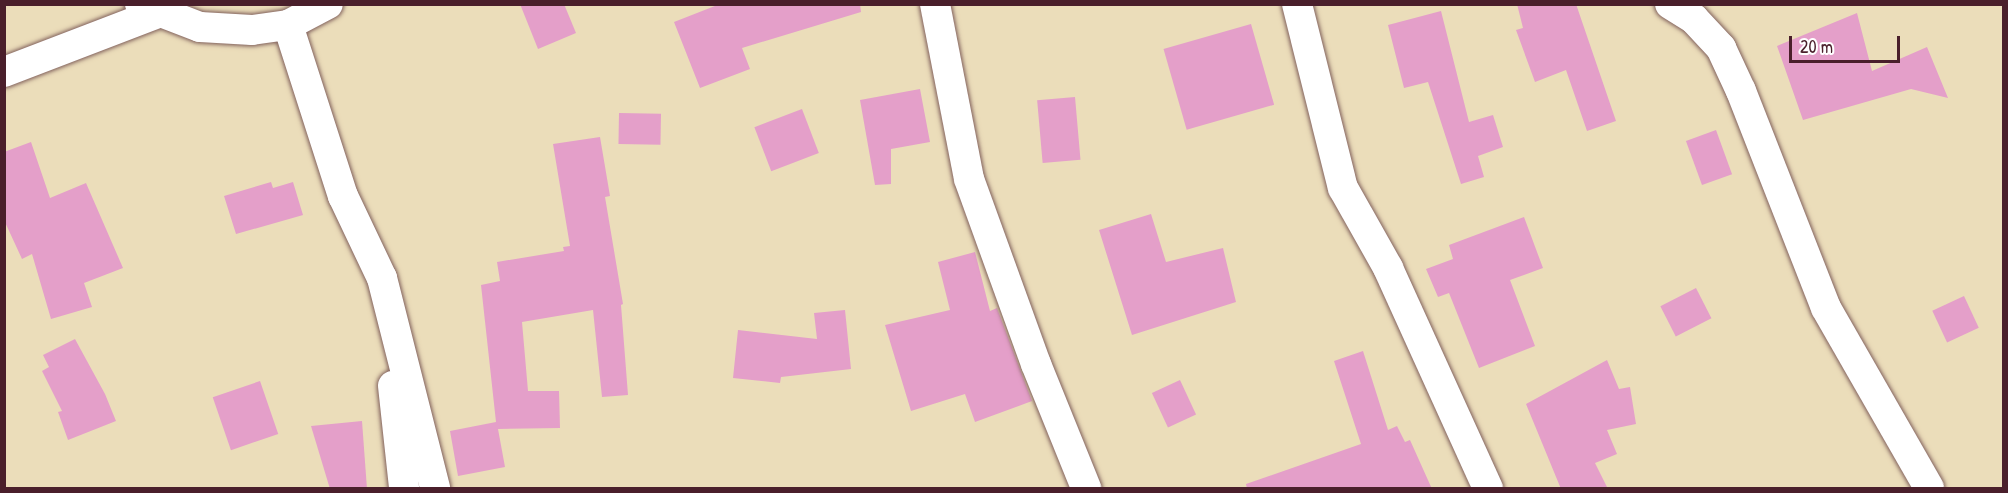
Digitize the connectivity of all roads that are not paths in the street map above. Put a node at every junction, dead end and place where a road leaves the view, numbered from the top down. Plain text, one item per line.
1 (328, 4) edge
2 (935, 4) edge
3 (1297, 4) edge
4 (1670, 4) edge
5 (150, 8) edge
6 (288, 25) junction
7 (4, 72) edge
8 (382, 278) junction
9 (404, 489) edge
10 (435, 489) edge
11 (1086, 489) edge
12 (1488, 489) edge
13 (1929, 489) edge

1 - 6 street
2 - 11 street
3 - 12 street
4 - 13 street
5 - 6 street
5 - 7 street
6 - 8 street
8 - 9 street
8 - 10 street

